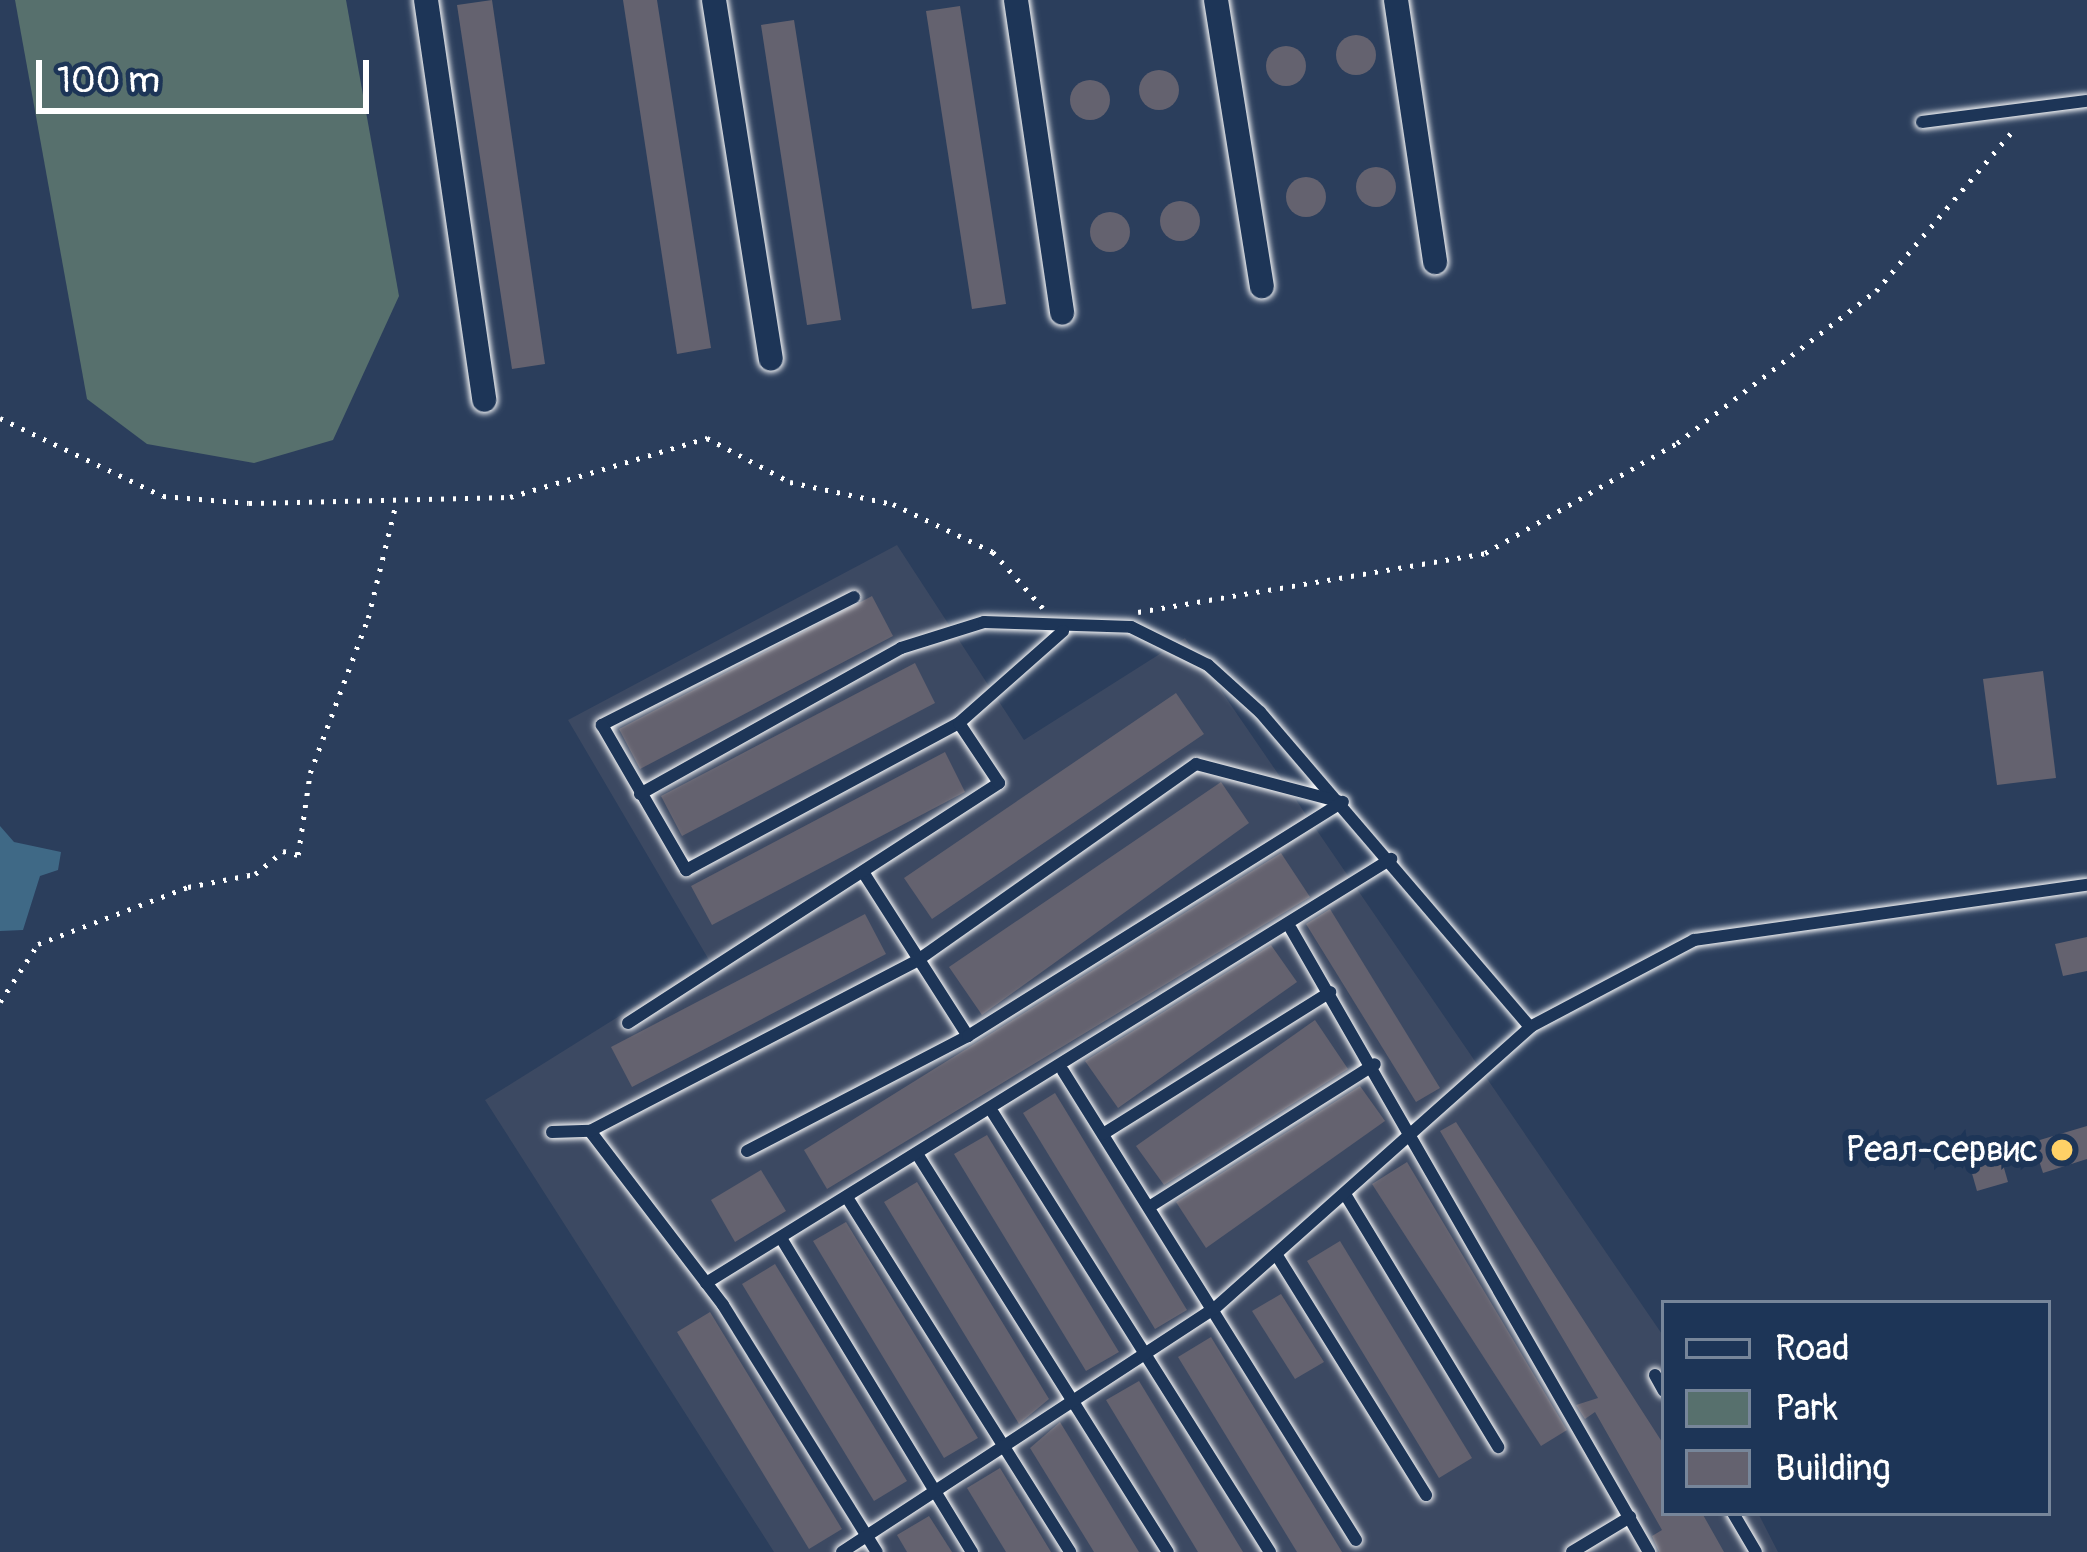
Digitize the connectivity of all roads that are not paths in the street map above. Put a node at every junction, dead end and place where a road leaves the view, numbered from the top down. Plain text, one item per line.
1 (426, 0) edge
2 (714, 0) edge
3 (1016, 0) edge
4 (1216, 0) edge
5 (1396, 0) edge
6 (2087, 101) edge
7 (1922, 122) dead end
8 (1436, 262) dead end
9 (1262, 286) dead end
10 (1062, 313) dead end
11 (772, 359) dead end
12 (484, 400) dead end
13 (854, 596) dead end
14 (1063, 631) junction
15 (959, 723) junction
16 (640, 794) junction
17 (1343, 802) junction
18 (1391, 859) junction
19 (863, 872) junction
20 (2087, 885) edge
21 (1291, 928) junction
22 (918, 960) junction
23 (1330, 992) junction
24 (628, 1023) dead end
25 (1530, 1027) junction
26 (968, 1036) junction
27 (1375, 1064) junction
28 (1063, 1071) junction
29 (993, 1113) junction
30 (1410, 1124) junction
31 (590, 1131) junction
32 (551, 1132) dead end
33 (1103, 1134) junction
34 (747, 1151) dead end
35 (919, 1156) junction
36 (1345, 1194) junction
37 (848, 1199) junction
38 (1149, 1208) junction
39 (782, 1238) junction
40 (1276, 1254) junction
41 (706, 1283) junction
42 (1214, 1309) junction
43 (1144, 1354) junction
44 (1655, 1375) dead end
45 (1661, 1386) edge
46 (1074, 1400) junction
47 (1006, 1444) junction
48 (1498, 1448) dead end
49 (933, 1491) junction
50 (1426, 1495) dead end
51 (1735, 1516) edge
52 (1630, 1517) junction
53 (868, 1538) junction
54 (1356, 1540) dead end
55 (842, 1552) edge
56 (877, 1552) edge
57 (972, 1552) edge
58 (1070, 1552) edge
59 (1168, 1552) edge
60 (1270, 1552) edge
61 (1572, 1552) edge
62 (1649, 1552) edge
63 (1756, 1552) edge

1 - 12 street
2 - 11 street
3 - 10 street
4 - 9 street
5 - 8 street
6 - 7 lane
13 - 16 lane
14 - 15 lane
14 - 16 lane
14 - 17 lane
15 - 16 lane
15 - 19 lane
17 - 18 lane
17 - 22 lane
17 - 26 lane
18 - 21 lane
18 - 25 lane
19 - 22 lane
19 - 24 lane
20 - 25 lane
21 - 23 lane
21 - 28 lane
22 - 26 lane
22 - 31 lane
23 - 27 lane
23 - 33 lane
25 - 30 lane
26 - 34 lane
27 - 30 lane
27 - 38 lane
28 - 29 lane
28 - 33 lane
29 - 35 lane
29 - 43 lane
30 - 36 lane
30 - 52 lane
31 - 32 lane
31 - 41 lane
33 - 38 lane
35 - 37 lane
35 - 46 lane
36 - 40 lane
36 - 48 lane
37 - 39 lane
37 - 47 lane
38 - 42 lane
39 - 41 lane
39 - 49 lane
40 - 42 lane
40 - 50 lane
41 - 53 lane
42 - 43 lane
42 - 54 lane
43 - 46 lane
43 - 60 lane
44 - 45 lane
46 - 47 lane
46 - 59 lane
47 - 49 lane
47 - 58 lane
49 - 53 lane
49 - 57 lane
51 - 63 lane
52 - 61 lane
52 - 62 lane
53 - 55 lane
53 - 56 lane

